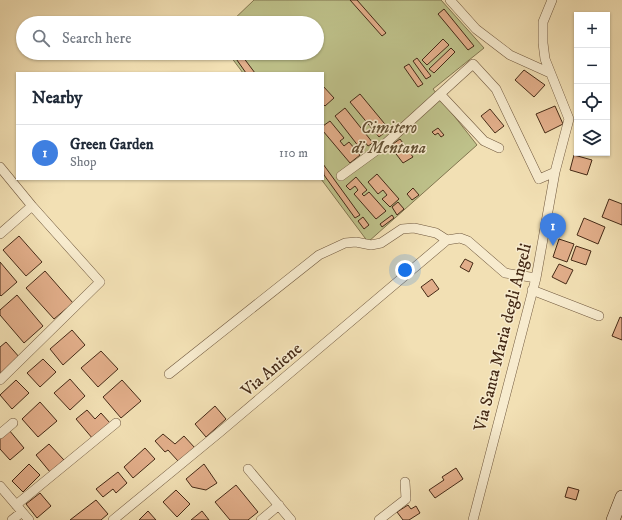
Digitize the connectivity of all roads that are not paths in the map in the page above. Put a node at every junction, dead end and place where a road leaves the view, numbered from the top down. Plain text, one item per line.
1 (450, 0) edge
2 (552, 0) edge
3 (550, 73) junction
4 (440, 94) junction
5 (499, 148) dead end
6 (0, 167) edge
7 (555, 172) junction
8 (341, 176) dead end
9 (32, 206) junction
10 (0, 234) edge
11 (447, 240) junction
12 (536, 278) junction
13 (532, 290) junction
14 (599, 316) dead end
15 (169, 374) dead end
16 (0, 380) edge
17 (13, 423) dead end
18 (116, 423) dead end
19 (0, 434) edge
20 (248, 469) dead end
21 (405, 482) dead end
22 (0, 486) edge
23 (622, 497) edge
24 (279, 505) junction
25 (19, 508) junction
26 (12, 520) edge
27 (29, 520) edge
28 (114, 520) edge
29 (261, 520) edge
30 (291, 520) edge
31 (378, 520) edge
32 (473, 520) edge
33 (613, 520) edge

1 - 3 street
2 - 3 street, Via Santa Maria degli Angeli
3 - 7 street, Via Santa Maria degli Angeli
4 - 5 street
4 - 7 street
4 - 8 street
6 - 9 street
7 - 12 street, Via Santa Maria degli Angeli
9 - 10 street
9 - 16 street
11 - 12 street
11 - 15 street
11 - 28 street, Via Aniene
12 - 13 street, Via Santa Maria degli Angeli
13 - 14 street
13 - 32 street, Via Santa Maria degli Angeli
17 - 19 street
18 - 25 street
20 - 24 street
21 - 31 street
22 - 25 street
23 - 33 street
24 - 29 street
24 - 30 street
25 - 26 street
25 - 27 street

